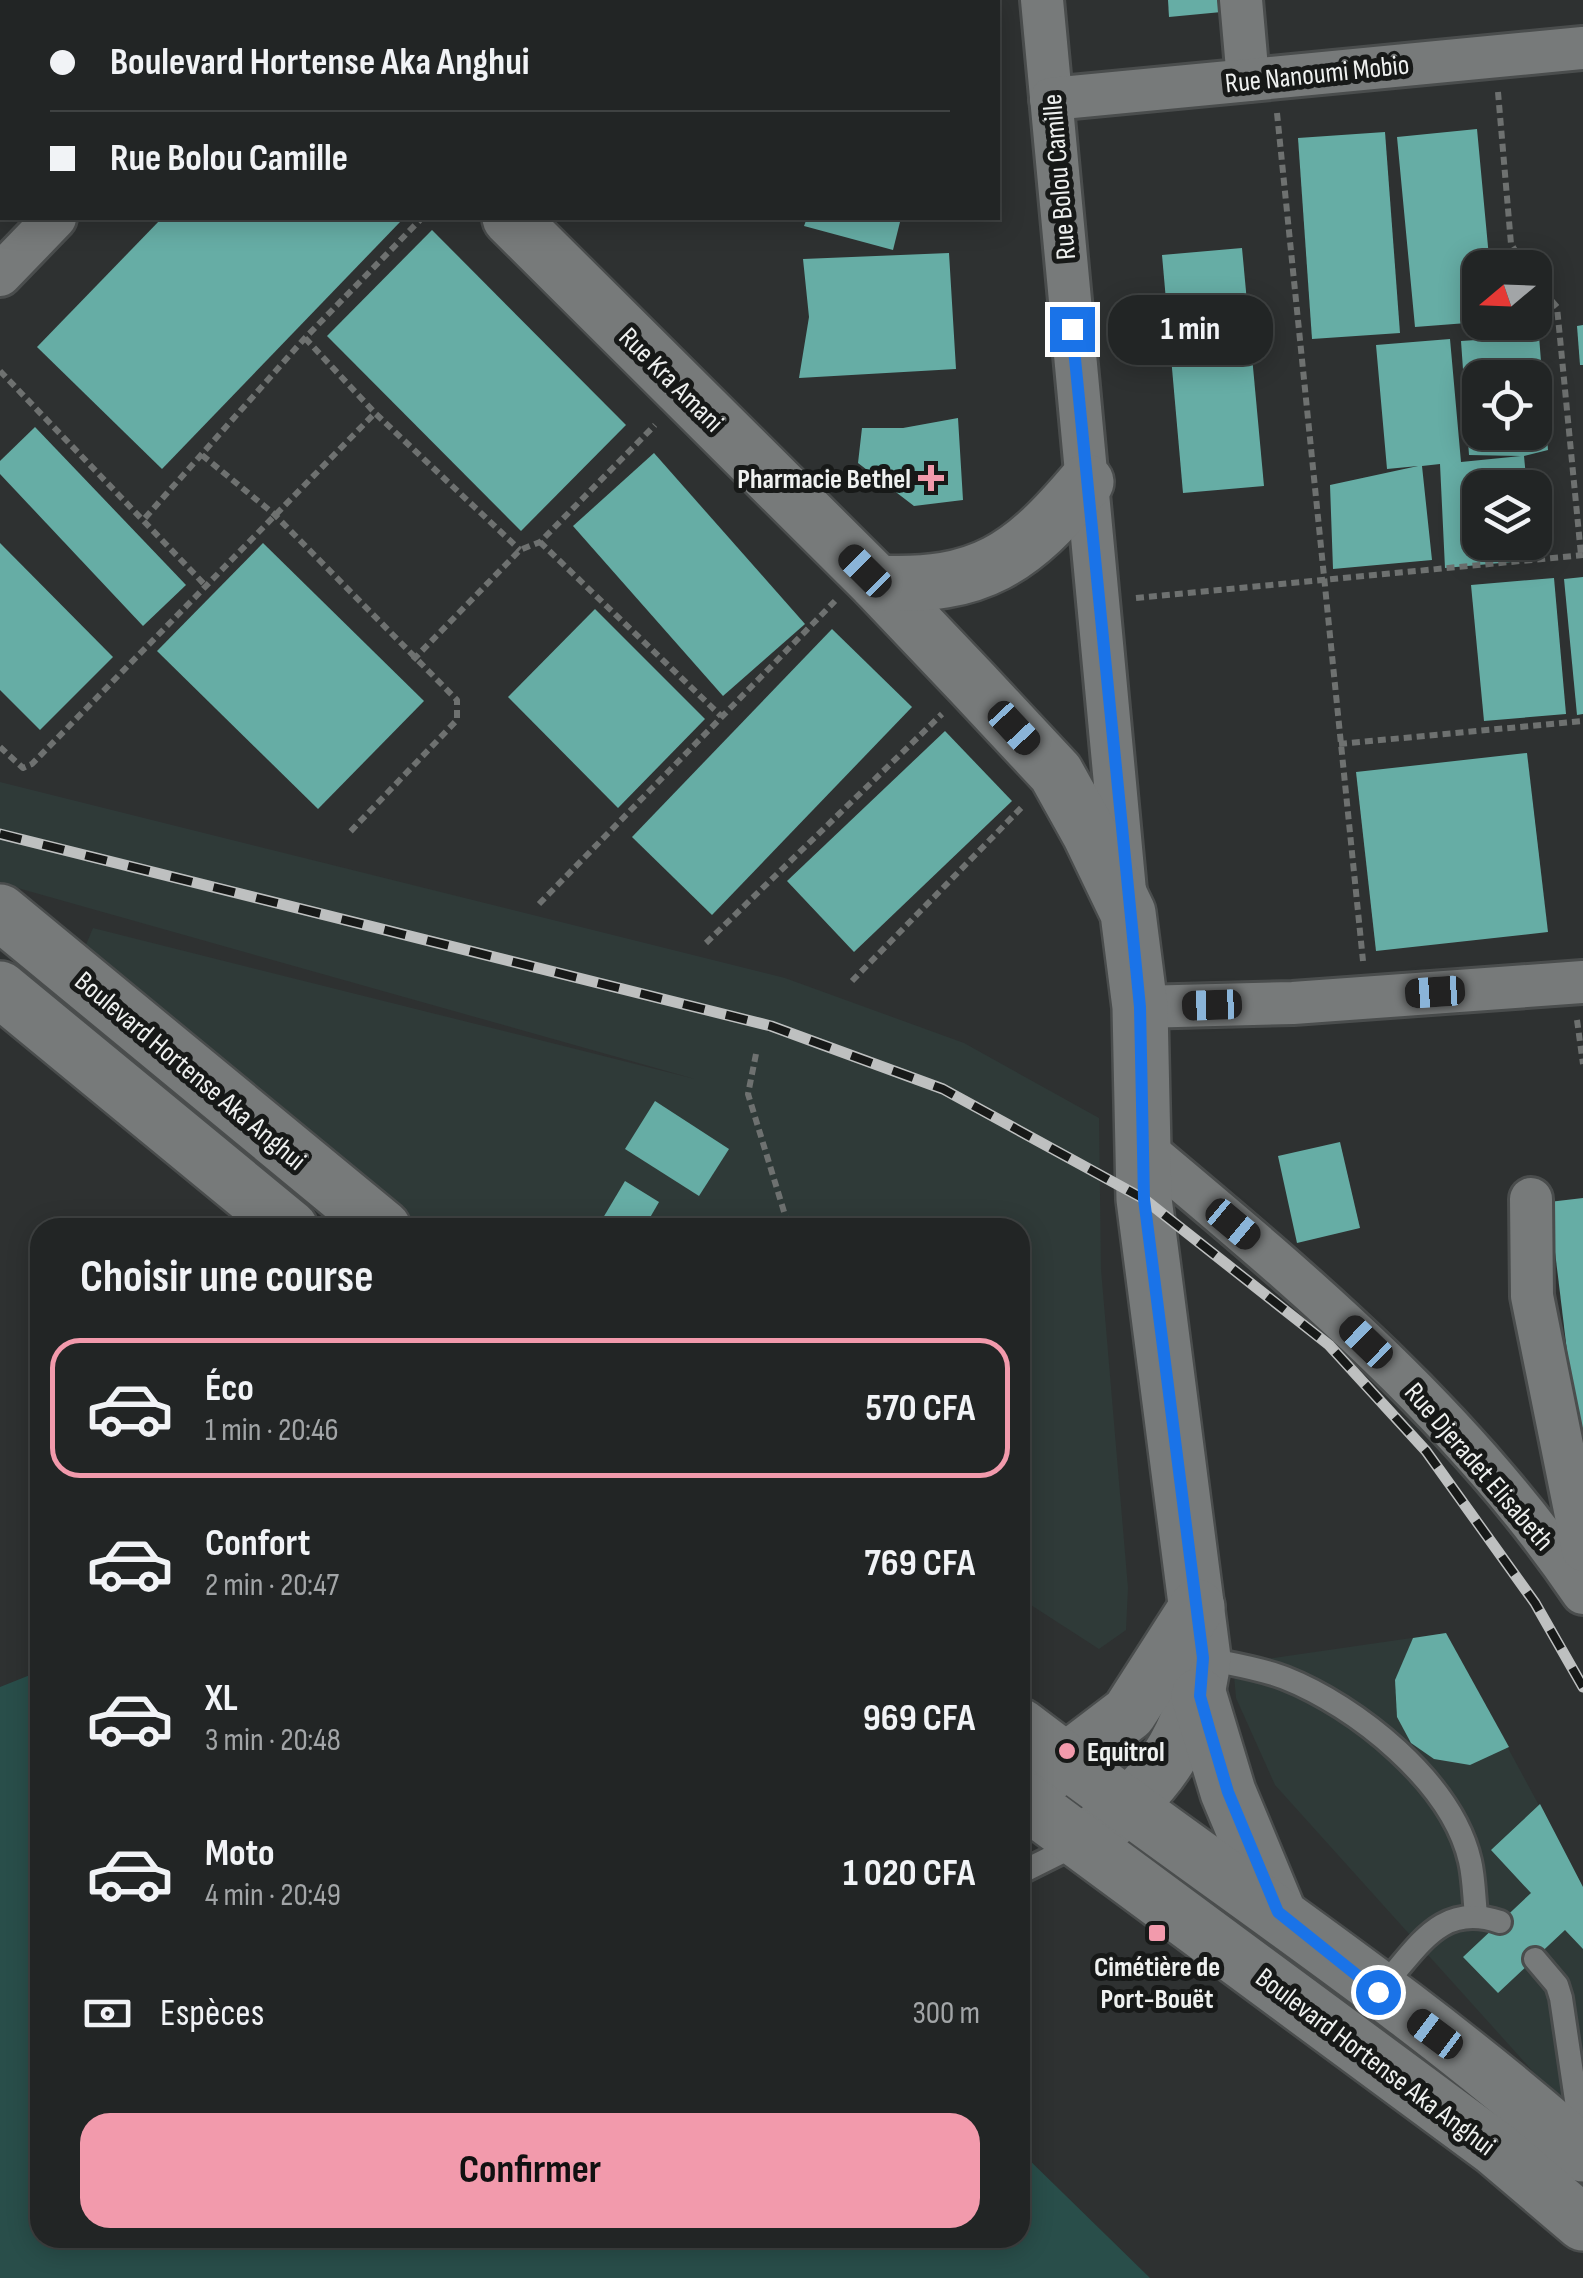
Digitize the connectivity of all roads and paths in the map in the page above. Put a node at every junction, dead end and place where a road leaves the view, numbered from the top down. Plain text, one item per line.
1 (1042, 0) edge
2 (1240, 0) edge
3 (1583, 48) edge
4 (1495, 56) junction
5 (1261, 79) junction
6 (1051, 99) junction
7 (53, 220) edge
8 (420, 220) edge
9 (512, 220) edge
10 (1515, 250) edge
11 (0, 275) edge
12 (1552, 302) edge
13 (304, 338) junction
14 (0, 371) edge
15 (686, 393) junction
16 (376, 413) junction
17 (202, 455) junction
18 (1086, 482) junction
19 (274, 514) junction
20 (146, 518) junction
21 (540, 542) junction
22 (520, 550) junction
23 (1582, 555) edge
24 (871, 577) junction
25 (1323, 580) junction
26 (204, 584) junction
27 (1098, 602) junction
28 (413, 660) junction
29 (972, 684) junction
30 (721, 716) junction
31 (1583, 721) edge
32 (1339, 744) junction
33 (0, 747) edge
34 (1056, 773) junction
35 (349, 833) dead end
36 (539, 904) dead end
37 (0, 912) edge
38 (1128, 913) junction
39 (706, 943) dead end
40 (852, 981) dead end
41 (1583, 982) edge
42 (0, 989) edge
43 (1366, 997) junction
44 (1140, 1007) junction
45 (756, 1054) dead end
46 (1143, 1148) junction
47 (1530, 1199) dead end
48 (278, 1218) edge
49 (371, 1218) edge
50 (786, 1218) edge
51 (1583, 1550) edge
52 (1583, 1593) edge
53 (1200, 1654) junction
54 (1030, 1734) edge
55 (1064, 1760) junction
56 (1030, 1788) edge
57 (1030, 1803) edge
58 (1131, 1807) junction
59 (1082, 1842) junction
60 (1030, 1868) edge
61 (1278, 1912) junction
62 (1476, 1914) junction
63 (1500, 1922) dead end
64 (1535, 1959) dead end
65 (1378, 1992) junction
66 (1583, 2145) edge
67 (1583, 2154) edge
68 (1583, 2223) edge

1 - 6 street, Rue Bolou Camille
2 - 5 street
3 - 4 street, Rue Nanoumi Mobio
4 - 5 street, Rue Nanoumi Mobio
4 - 10 path
5 - 6 street, Rue Nanoumi Mobio
5 - 25 path
6 - 18 street, Rue Bolou Camille
7 - 11 street
8 - 13 path
9 - 15 main road, Rue Kra Amani
12 - 23 path
13 - 16 path
13 - 17 path
14 - 20 path
15 - 21 path
15 - 24 main road, Rue Kra Amani
16 - 19 path
16 - 22 path
17 - 19 path
17 - 20 path
18 - 24 main road
18 - 27 street, Rue Bolou Camille
19 - 26 path
19 - 28 path
20 - 26 path
21 - 22 path
21 - 30 path
22 - 28 path
23 - 25 path
24 - 29 main road, Rue Kra Amani
24 - 30 path
25 - 27 path
25 - 32 path
26 - 33 path
27 - 38 street, Rue Bolou Camille
28 - 35 path
29 - 34 main road, Rue Kra Amani
29 - 39 path
30 - 36 path
31 - 32 path
32 - 43 path
34 - 38 main road, Rue Kra Amani
34 - 40 path
37 - 49 main road, Boulevard Hortense Aka Anghui
38 - 44 main road, Rue Bolou Camille
41 - 43 street
42 - 48 main road, Boulevard Hortense Aka Anghui
43 - 44 street
44 - 46 main road, Rue Bolou Camille
45 - 50 path
46 - 52 street, Rue Djeradet Elisabeth
46 - 53 main road, Rue Bolou Camille
47 - 51 street
53 - 55 main road
53 - 58 main road
53 - 61 main road, Rue Bolou Camille
53 - 62 lane
54 - 55 main road, Boulevard Hortense Aka Anghui
55 - 56 main road
55 - 58 main road, Boulevard Hortense Aka Anghui
57 - 59 main road, Boulevard Hortense Aka Anghui
58 - 59 main road
58 - 61 main road, Boulevard Hortense Aka Anghui
59 - 60 lane
59 - 68 main road, Boulevard Hortense Aka Anghui
61 - 65 main road, Boulevard Hortense Aka Anghui
62 - 63 lane
62 - 65 lane
64 - 66 lane
65 - 67 main road, Boulevard Hortense Aka Anghui

